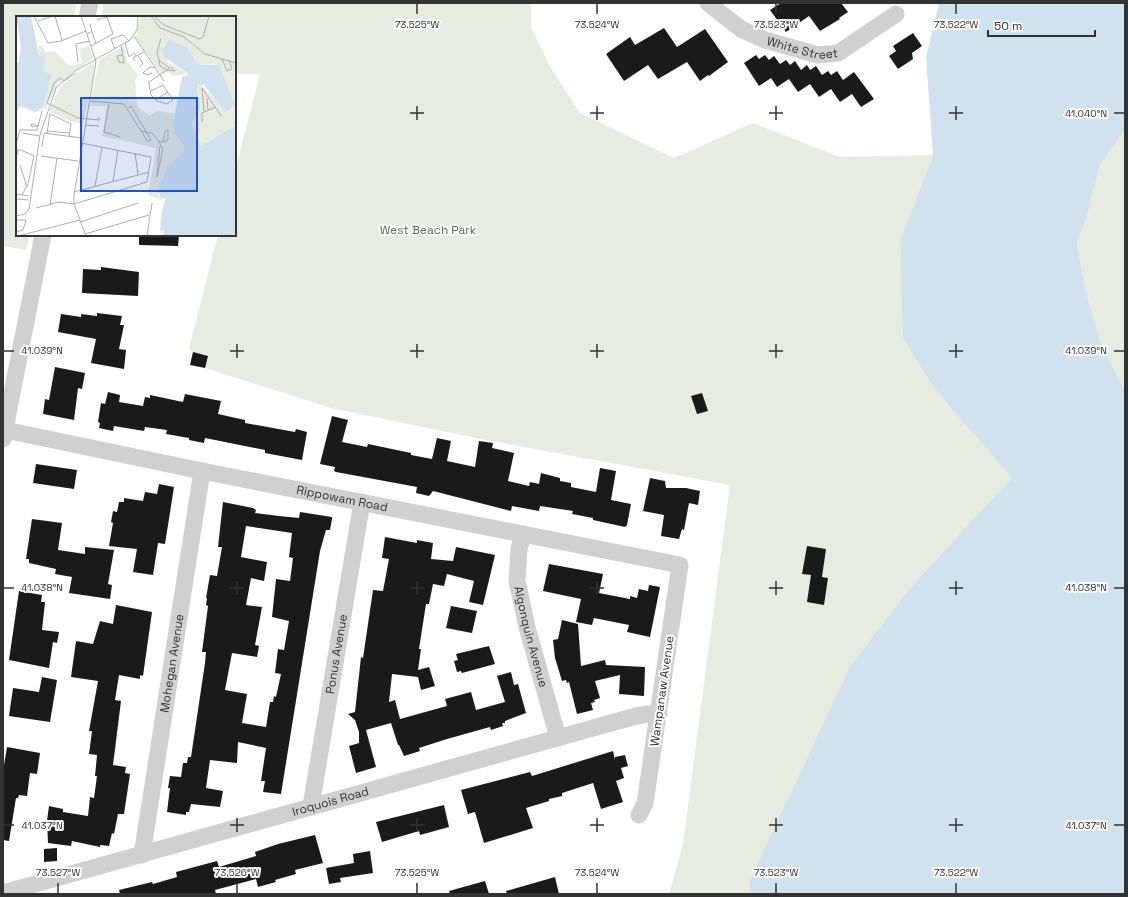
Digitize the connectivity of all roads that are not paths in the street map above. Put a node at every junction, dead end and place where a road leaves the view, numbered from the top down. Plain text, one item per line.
1 (90, 3) edge
2 (708, 3) edge
3 (896, 14) dead end
4 (87, 16) edge
5 (43, 236) edge
6 (8, 381) edge
7 (4, 434) edge
8 (202, 471) junction
9 (362, 502) junction
10 (523, 534) junction
11 (680, 565) joint
12 (659, 715) junction
13 (558, 738) junction
14 (310, 806) junction
15 (639, 815) dead end
16 (142, 855) junction
17 (3, 894) edge

1 - 4 street
2 - 3 street, White Street
5 - 6 street
6 - 7 street
7 - 8 street, Rippowam Road
8 - 9 street, Rippowam Road
8 - 16 street, Mohegan Avenue
9 - 10 street, Rippowam Road
9 - 14 street, Ponus Avenue
10 - 11 street, Rippowam Road
10 - 13 street, Algonquin Avenue
11 - 12 street, Wampanaw Avenue
12 - 13 street, Iroquois Road
12 - 15 street, Wampanaw Avenue
13 - 14 street, Iroquois Road
14 - 16 street, Iroquois Road
16 - 17 street, Iroquois Road

